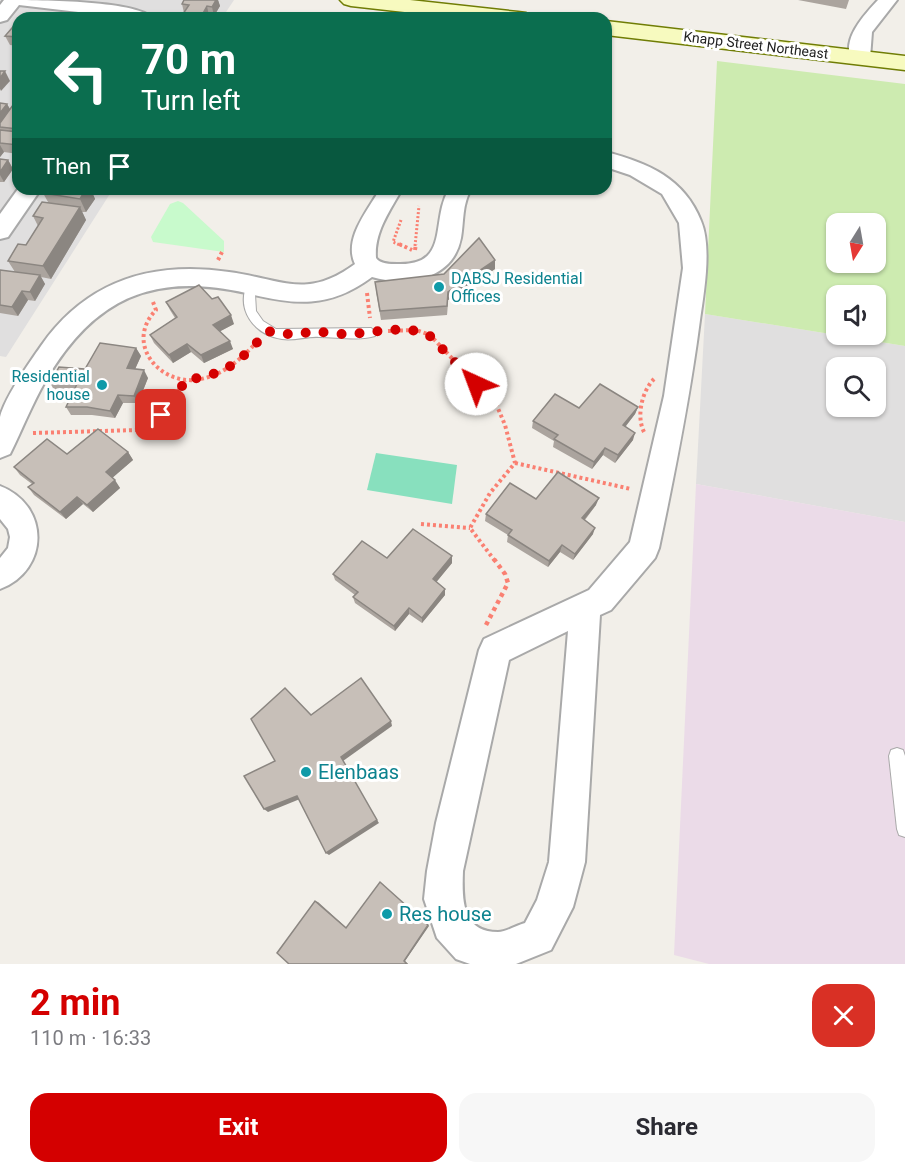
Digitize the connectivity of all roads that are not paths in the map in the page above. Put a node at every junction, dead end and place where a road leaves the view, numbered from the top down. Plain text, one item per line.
1 (14, 0) edge
2 (21, 0) edge
3 (351, 0) edge
4 (888, 0) edge
5 (131, 12) edge
6 (432, 12) edge
7 (0, 16) edge
8 (612, 29) edge
9 (860, 58) junction
10 (905, 63) edge
11 (612, 161) edge
12 (26, 195) edge
13 (388, 195) edge
14 (456, 195) edge
15 (0, 231) edge
16 (367, 276) junction
17 (252, 285) junction
18 (371, 333) road end
19 (0, 446) edge
20 (0, 499) edge
21 (0, 575) edge
22 (585, 608) junction
23 (897, 756) dead end
24 (905, 828) edge

1 - 7 street
2 - 5 street
3 - 6 main road
4 - 9 street
8 - 9 main road, Knapp Street Northeast
9 - 10 main road, Knapp Street Northeast
11 - 22 street
12 - 15 street
13 - 16 street
14 - 16 street
16 - 17 street
17 - 18 lane
17 - 19 street
20 - 21 street
22 - 22 street
23 - 24 lane

